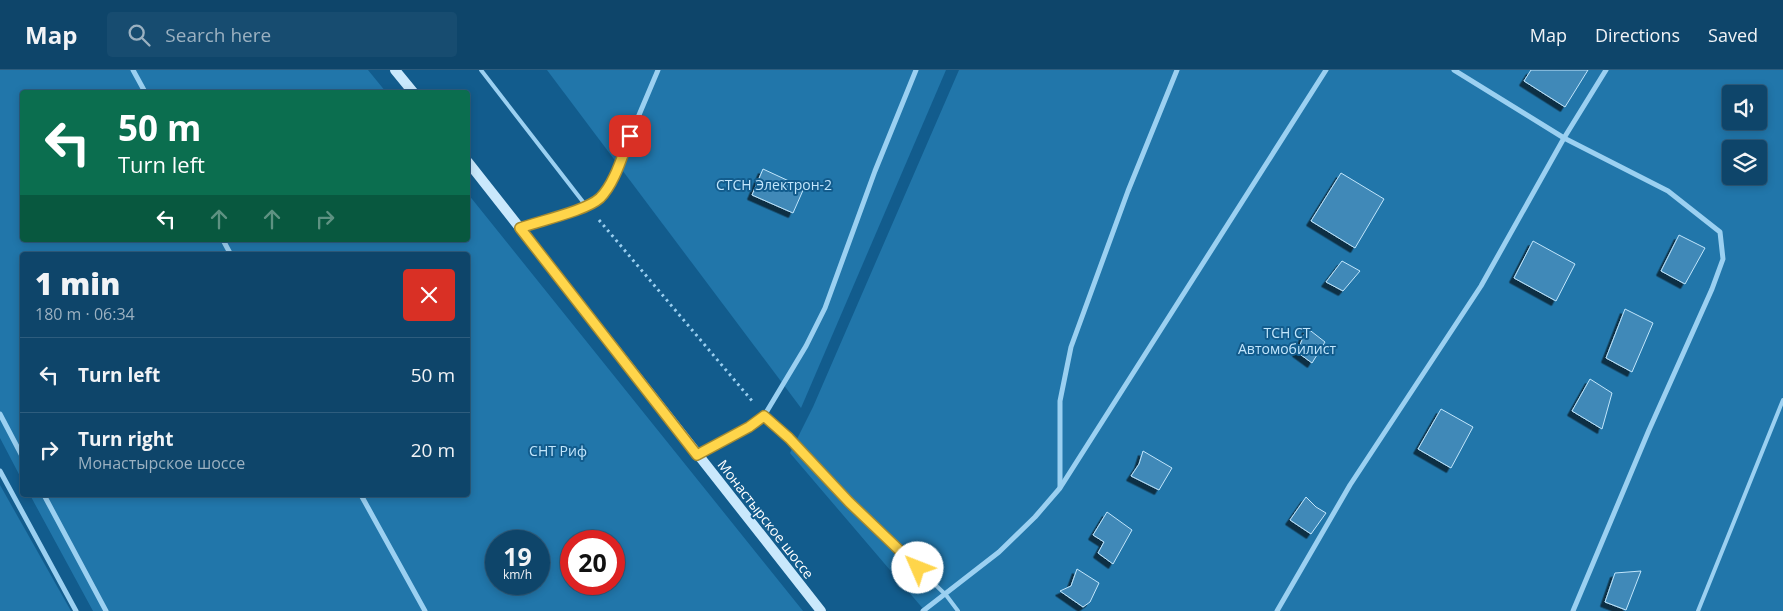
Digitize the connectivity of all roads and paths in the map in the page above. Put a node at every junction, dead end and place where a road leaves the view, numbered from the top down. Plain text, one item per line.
1 (133, 70) edge
2 (395, 70) edge
3 (480, 70) edge
4 (658, 70) edge
5 (916, 70) edge
6 (1177, 70) edge
7 (1326, 70) edge
8 (1454, 70) edge
9 (1606, 70) edge
10 (144, 90) edge
11 (410, 90) edge
12 (1564, 138) junction
13 (470, 165) edge
14 (587, 206) junction
15 (520, 228) junction
16 (1783, 400) edge
17 (0, 414) edge
18 (764, 416) junction
19 (20, 452) edge
20 (697, 455) junction
21 (0, 471) edge
22 (1060, 488) junction
23 (45, 497) edge
24 (362, 497) edge
25 (946, 595) junction
26 (76, 611) edge
27 (106, 611) edge
28 (425, 611) edge
29 (821, 611) edge
30 (923, 611) edge
31 (958, 611) edge
32 (1277, 611) edge
33 (1572, 611) edge
34 (1698, 611) edge

1 - 10 street
2 - 11 main road
3 - 14 lane
4 - 14 street
5 - 18 street
6 - 22 street
7 - 22 street
8 - 12 street
9 - 12 street
12 - 32 street
12 - 33 street
13 - 15 main road, Монастырское шоссе
14 - 15 street
14 - 18 path
15 - 20 main road, Монастырское шоссе
16 - 34 lane
17 - 19 street
18 - 20 street
18 - 25 lane
20 - 29 main road, Монастырское шоссе
21 - 26 street
22 - 25 street
23 - 27 street
24 - 28 street
25 - 30 street
25 - 31 lane

